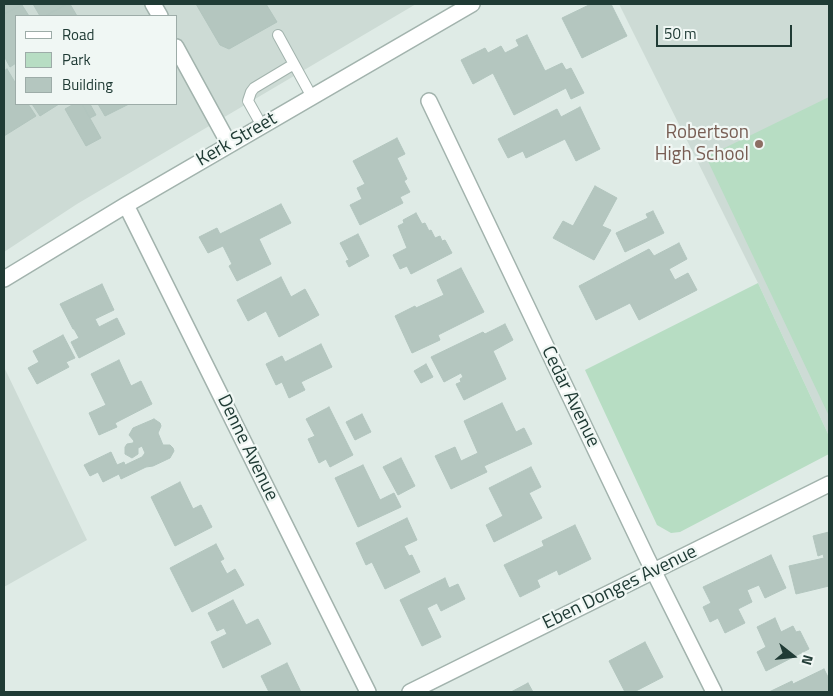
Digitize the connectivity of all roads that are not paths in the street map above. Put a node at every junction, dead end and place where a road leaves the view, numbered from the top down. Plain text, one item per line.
1 (153, 4) edge
2 (472, 4) edge
3 (452, 9) edge
4 (159, 15) edge
5 (278, 35) dead end
6 (178, 51) edge
7 (294, 64) junction
8 (312, 97) junction
9 (429, 101) dead end
10 (262, 126) junction
11 (229, 144) junction
12 (126, 205) junction
13 (4, 279) edge
14 (829, 484) edge
15 (655, 571) junction
16 (368, 692) edge
17 (410, 692) edge
18 (714, 692) edge

1 - 4 street
2 - 3 street, Kerk Street
3 - 8 street, Kerk Street
5 - 7 lane
6 - 11 street
7 - 8 lane
7 - 10 lane
8 - 10 street, Kerk Street
9 - 15 street, Cedar Avenue
10 - 11 street, Kerk Street
11 - 12 street, Kerk Street
12 - 13 street, Kerk Street
12 - 16 street, Denne Avenue
14 - 15 street, Eben Donges Avenue
15 - 17 street, Eben Donges Avenue
15 - 18 street, Cedar Avenue

